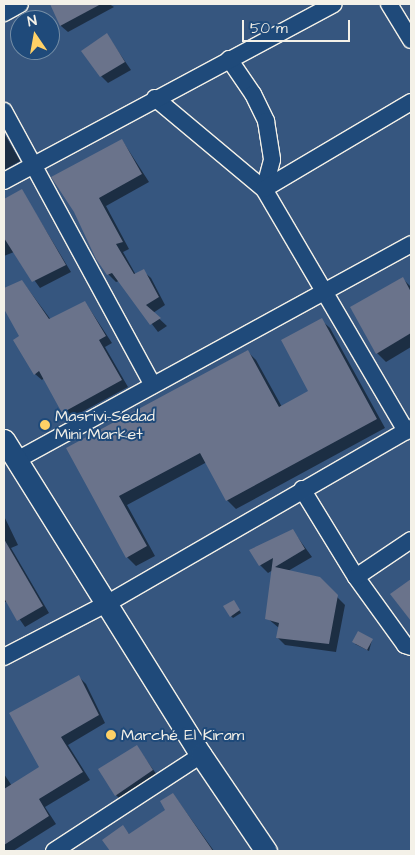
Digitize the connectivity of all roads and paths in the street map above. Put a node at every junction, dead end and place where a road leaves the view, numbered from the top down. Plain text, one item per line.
1 (20, 4) edge
2 (334, 4) edge
3 (389, 4) edge
4 (4, 13) edge
5 (411, 40) edge
6 (230, 59) junction
7 (155, 98) junction
8 (411, 102) edge
9 (4, 111) edge
10 (32, 164) junction
11 (4, 182) edge
12 (264, 189) junction
13 (411, 244) edge
14 (324, 294) junction
15 (152, 384) junction
16 (409, 429) edge
17 (4, 440) edge
18 (17, 460) junction
19 (302, 489) junction
20 (411, 540) edge
21 (356, 577) junction
22 (108, 603) junction
23 (411, 647) edge
24 (4, 657) edge
25 (201, 755) junction
26 (75, 846) edge
27 (54, 851) edge
28 (266, 851) edge

1 - 4 street
2 - 6 street
3 - 5 street
6 - 7 street
6 - 12 street
7 - 10 street
7 - 12 street
8 - 12 street
9 - 10 street
10 - 11 street
10 - 15 street
12 - 14 street
13 - 14 street
14 - 15 street
14 - 16 street
15 - 18 street
16 - 19 street
17 - 18 street
18 - 22 street
19 - 21 street
19 - 22 street
20 - 21 street
21 - 23 street
22 - 24 street
22 - 25 street
25 - 26 street
25 - 28 street
26 - 27 street

